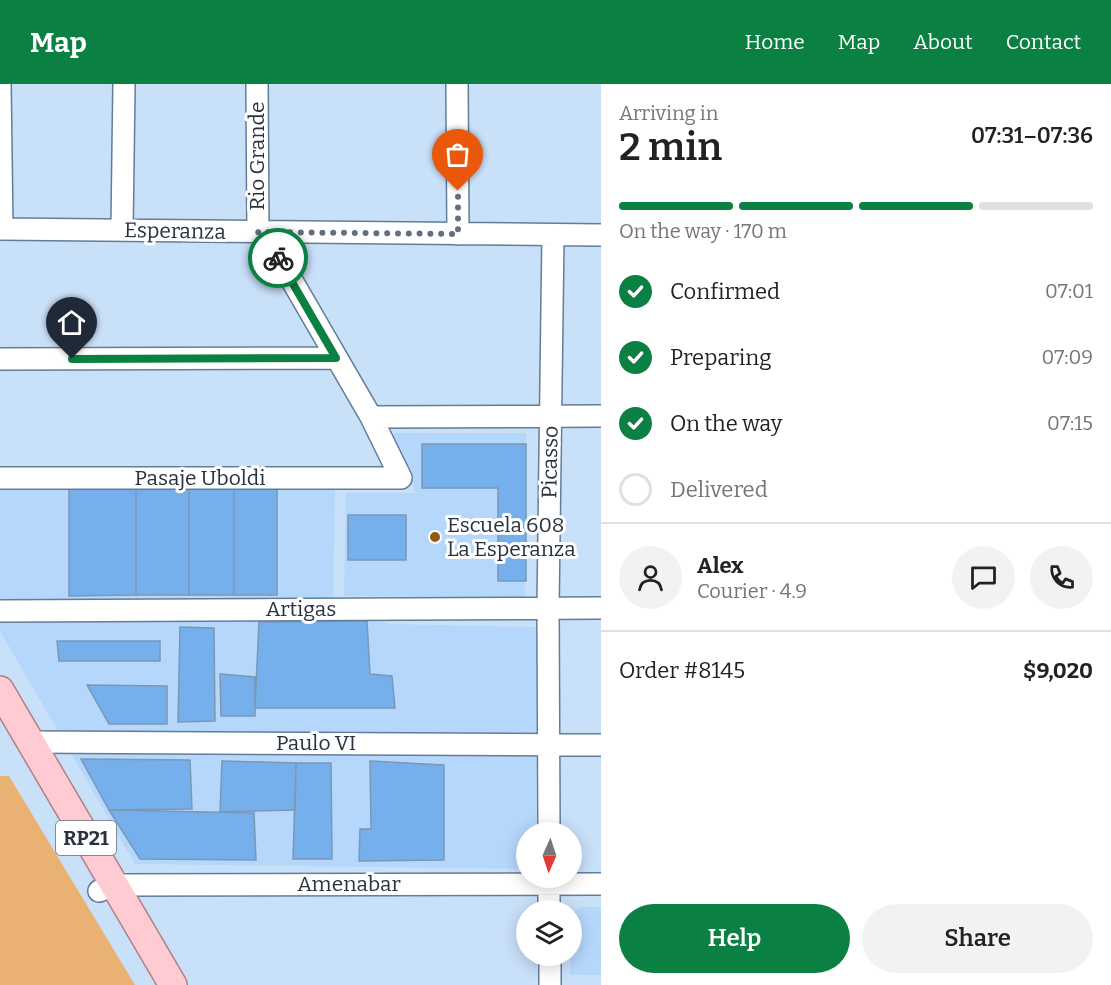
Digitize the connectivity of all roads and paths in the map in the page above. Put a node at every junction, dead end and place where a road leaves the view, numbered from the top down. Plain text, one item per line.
1 (0, 84) edge
2 (124, 84) edge
3 (257, 84) edge
4 (457, 84) edge
5 (1, 229) edge
6 (122, 230) junction
7 (258, 232) junction
8 (458, 234) junction
9 (553, 235) junction
10 (601, 235) edge
11 (336, 358) junction
12 (0, 359) edge
13 (550, 416) junction
14 (601, 416) edge
15 (371, 417) junction
16 (0, 478) edge
17 (400, 478) joint
18 (548, 607) junction
19 (601, 608) edge
20 (0, 611) edge
21 (0, 690) edge
22 (0, 723) edge
23 (30, 742) junction
24 (549, 744) junction
25 (601, 745) edge
26 (549, 822) edge
27 (516, 882) edge
28 (582, 883) edge
29 (601, 884) edge
30 (106, 888) junction
31 (550, 966) edge
32 (152, 985) edge
33 (173, 985) edge
34 (550, 985) edge

1 - 5 street
2 - 6 street
3 - 7 street, Rio Grande
4 - 8 street
5 - 6 street, Esperanza
6 - 7 street, Esperanza
7 - 8 street, Esperanza
7 - 11 street, Rio Grande
8 - 9 street, Esperanza
9 - 10 street, Esperanza
9 - 13 street, Picasso
11 - 12 street
11 - 15 street, Rio Grande
13 - 14 street
13 - 15 street
13 - 18 street, Picasso
15 - 17 street, Rio Grande
16 - 17 street, Pasaje Uboldi
18 - 19 street, Artigas
18 - 20 street, Artigas
18 - 24 street, Picasso
21 - 23 main road, RP21
22 - 30 main road, RP21
23 - 24 street, Paulo VI
23 - 30 main road, RP21
24 - 25 street, Paulo VI
24 - 26 street, Picasso
27 - 30 street, Amenabar
28 - 29 street, Amenabar
30 - 32 main road, RP21
30 - 33 main road, RP21
31 - 34 street

